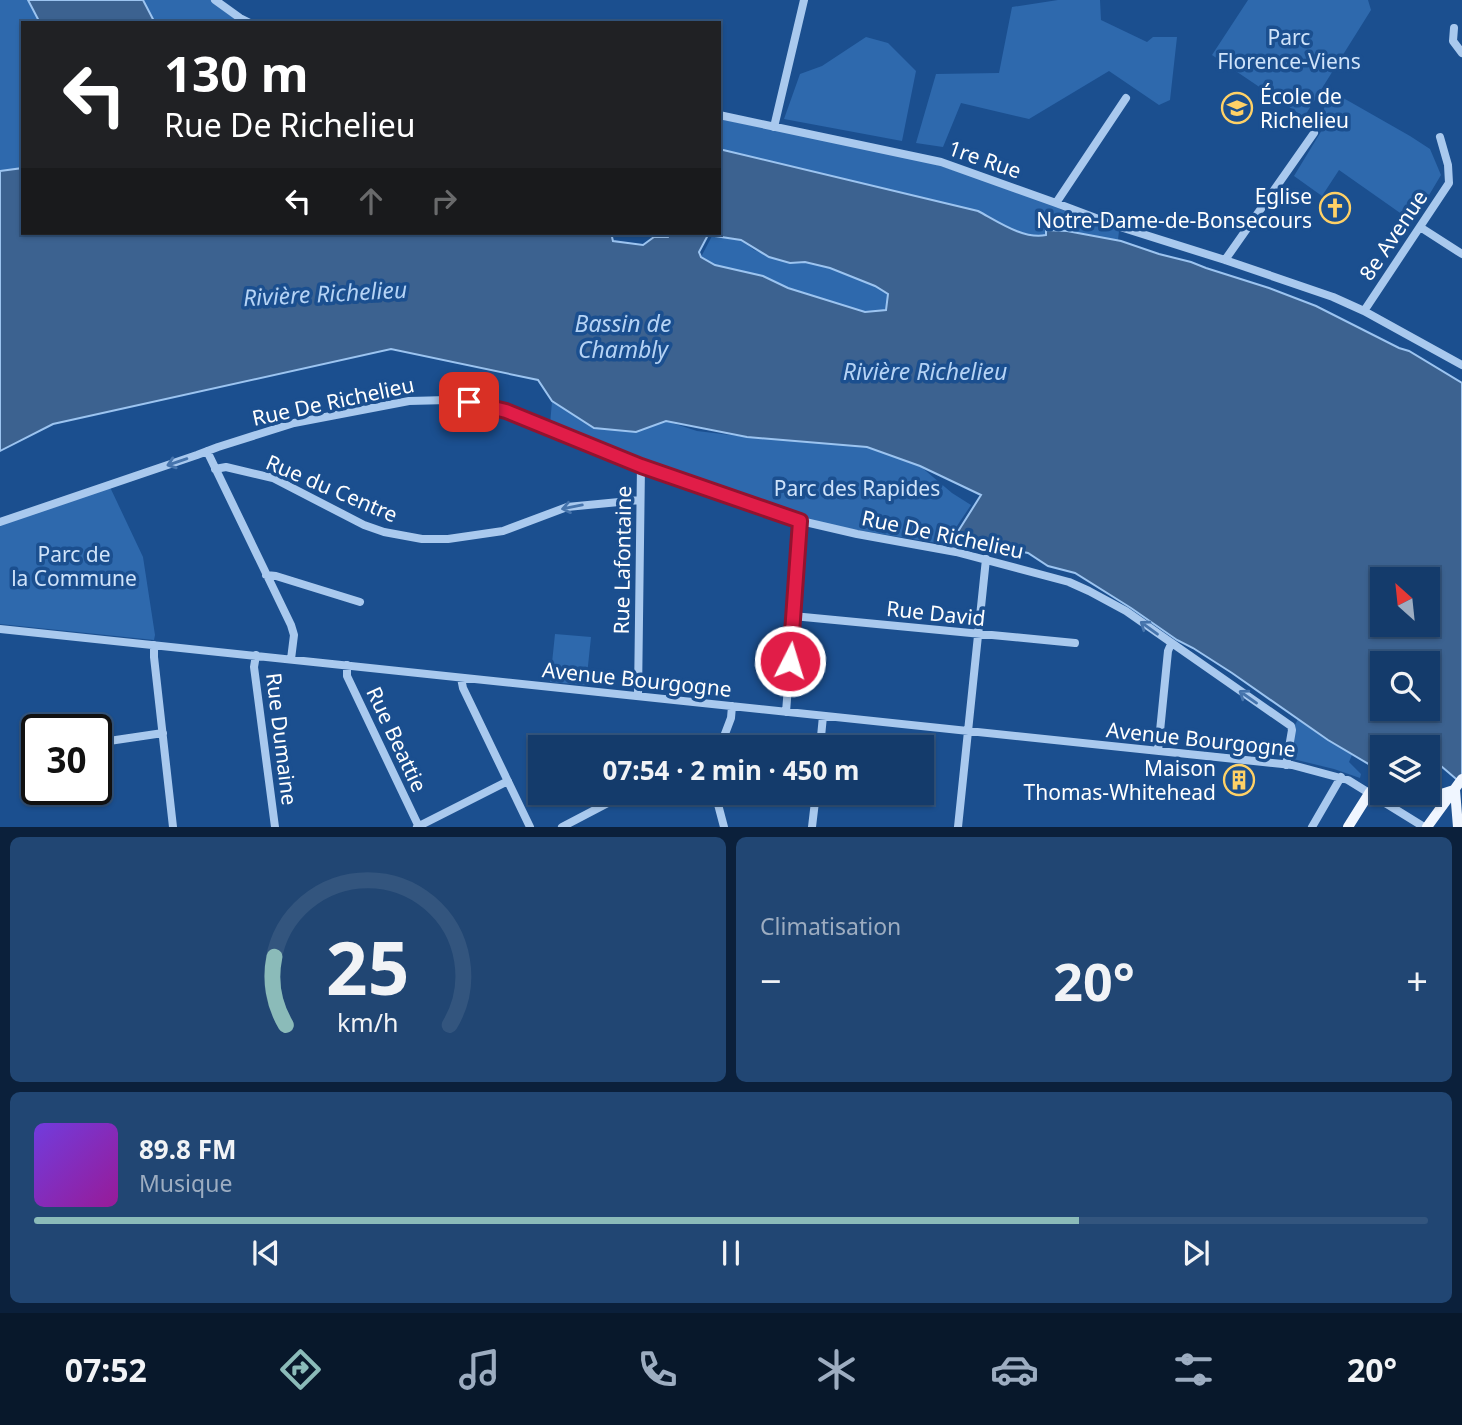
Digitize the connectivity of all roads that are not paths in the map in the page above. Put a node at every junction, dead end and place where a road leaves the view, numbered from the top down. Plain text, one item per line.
1 (215, 0) edge
2 (804, 0) edge
3 (246, 21) edge
4 (1454, 28) dead end
5 (1462, 53) edge
6 (1126, 98) dead end
7 (721, 115) edge
8 (774, 127) junction
9 (1314, 133) dead end
10 (1440, 137) dead end
11 (1056, 202) junction
12 (1420, 227) junction
13 (1462, 254) edge
14 (1226, 260) junction
15 (1364, 311) junction
16 (1462, 365) edge
17 (206, 452) junction
18 (641, 466) junction
19 (215, 469) junction
20 (640, 499) junction
21 (800, 521) junction
22 (0, 522) edge
23 (986, 559) junction
24 (266, 575) junction
25 (360, 602) dead end
26 (793, 616) junction
27 (0, 629) edge
28 (978, 635) junction
29 (1075, 643) dead end
30 (1171, 644) junction
31 (154, 645) junction
32 (256, 655) junction
33 (291, 659) junction
34 (346, 665) junction
35 (461, 678) junction
36 (639, 696) junction
37 (732, 706) junction
38 (786, 712) junction
39 (823, 716) junction
40 (968, 731) junction
41 (163, 733) junction
42 (725, 735) edge
43 (821, 735) edge
44 (112, 741) edge
45 (1158, 751) junction
46 (1286, 765) junction
47 (1341, 777) junction
48 (1462, 779) edge
49 (508, 781) junction
50 (1454, 790) junction
51 (1370, 792) joint
52 (1440, 794) edge
53 (604, 805) edge
54 (718, 805) edge
55 (815, 805) edge
56 (1390, 805) edge
57 (418, 826) edge
58 (173, 827) edge
59 (275, 827) edge
60 (530, 827) edge
61 (562, 827) edge
62 (724, 827) edge
63 (812, 827) edge
64 (958, 827) edge
65 (1312, 827) edge
66 (1348, 827) edge
67 (1425, 827) edge
68 (1458, 827) edge

1 - 3 street
2 - 8 street
4 - 5 street
6 - 11 street
7 - 8 street, 1re Rue
8 - 11 street, 1re Rue
9 - 14 street
10 - 12 street, 8e Avenue
11 - 14 street, 1re Rue
12 - 13 street
12 - 15 street, 8e Avenue
14 - 15 street, 1re Rue
15 - 16 street, 1re Rue
17 - 18 street, Rue De Richelieu
17 - 19 street
17 -> 22 street, Rue De Richelieu
18 - 20 street, Rue Lafontaine
18 - 21 street, Rue De Richelieu
20 -> 19 street, Rue du Centre
19 - 24 street
20 - 36 street, Rue Lafontaine
21 - 23 street, Rue De Richelieu
21 - 26 street
23 - 28 street
30 -> 23 street, Rue De Richelieu
24 - 25 street
24 - 33 street
26 - 28 street, Rue David
26 - 38 street
27 - 31 street, Avenue Bourgogne
28 - 29 street, Rue David
28 - 40 street
30 - 45 street
46 -> 30 street, Rue De Richelieu
31 - 32 street, Avenue Bourgogne
31 - 41 street
32 - 33 street, Avenue Bourgogne
32 - 59 street, Rue Dumaine
33 - 34 street, Avenue Bourgogne
34 - 35 street, Avenue Bourgogne
34 - 57 street, Rue Beattie
35 - 36 street, Avenue Bourgogne
35 - 49 street
36 - 37 street, Avenue Bourgogne
37 - 38 street, Avenue Bourgogne
37 - 42 street
38 - 39 street, Avenue Bourgogne
39 - 40 street, Avenue Bourgogne
39 - 43 street
40 - 45 street, Avenue Bourgogne
40 - 64 street
41 - 44 street
41 - 58 street
45 - 46 street, Avenue Bourgogne
46 - 47 street, Avenue Bourgogne
47 - 51 street, Avenue Bourgogne
47 - 65 street
48 - 50 main road
49 - 57 street
49 - 60 street
50 - 52 main road
50 - 67 main road
50 - 68 main road
51 - 66 main road
53 - 61 street
54 - 62 street
55 - 63 street
56 - 67 street, Avenue Bourgogne

